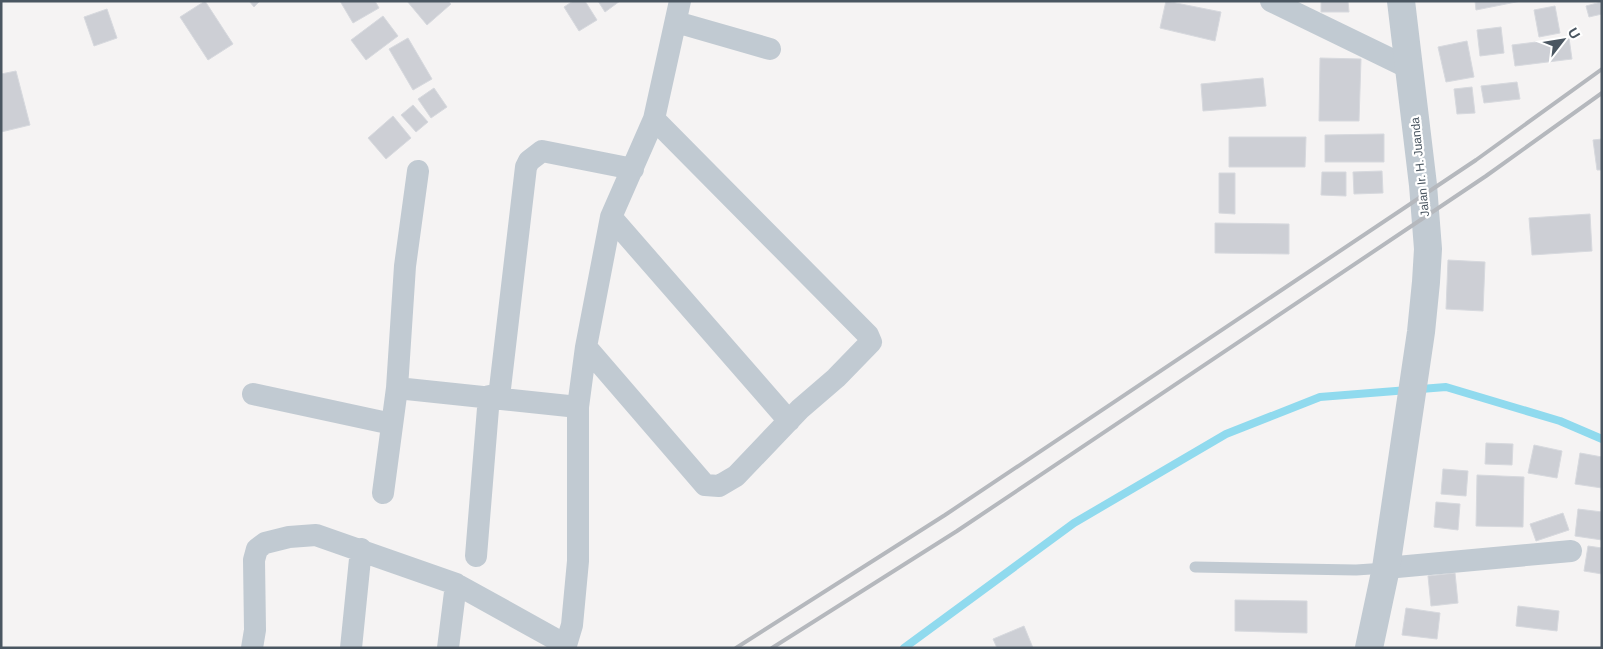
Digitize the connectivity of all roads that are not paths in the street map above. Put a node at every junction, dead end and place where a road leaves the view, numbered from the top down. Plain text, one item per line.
1 (1271, 1) edge
2 (1401, 1) edge
3 (678, 12) edge
4 (770, 49) dead end
5 (1409, 68) junction
6 (654, 119) junction
7 (632, 169) junction
8 (418, 171) dead end
9 (611, 217) junction
10 (586, 347) junction
11 (397, 388) junction
12 (253, 394) dead end
13 (494, 397) junction
14 (578, 407) junction
15 (789, 422) junction
16 (392, 424) junction
17 (383, 493) dead end
18 (361, 550) junction
19 (1571, 551) dead end
20 (476, 556) dead end
21 (1195, 566) dead end
22 (1386, 568) junction
23 (456, 584) junction
24 (566, 646) edge
25 (252, 648) edge
26 (351, 648) edge
27 (448, 648) edge
28 (1370, 648) edge

1 - 5 street
2 - 5 street, Jalan Ir. H. Juanda
3 - 4 street
3 - 6 street
5 - 22 street, Jalan Ir. H. Juanda
6 - 7 street
6 - 15 street
7 - 9 street
7 - 13 street
8 - 11 street
9 - 10 street
9 - 15 street
10 - 14 street
10 - 15 street
11 - 13 street
11 - 16 street
12 - 16 street
13 - 14 street
13 - 20 street
14 - 24 street
16 - 17 street
18 - 23 street
18 - 25 street
18 - 26 street
19 - 22 street
21 - 22 lane
22 - 28 street, Jalan Ir. H. Juanda
23 - 24 street
23 - 27 street

